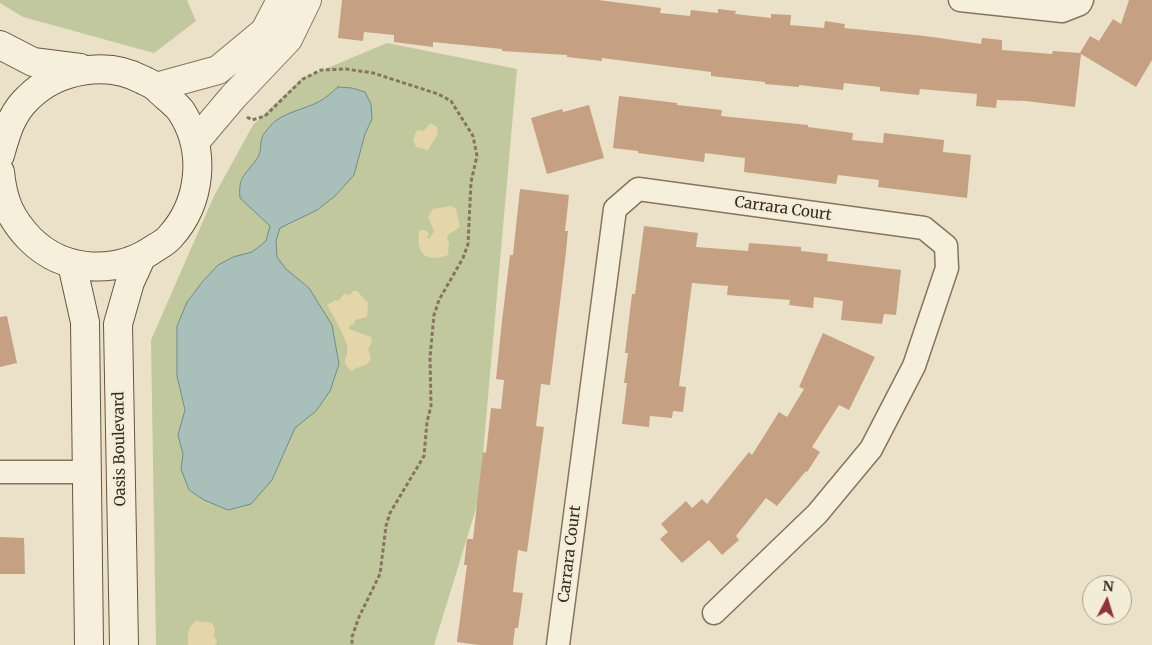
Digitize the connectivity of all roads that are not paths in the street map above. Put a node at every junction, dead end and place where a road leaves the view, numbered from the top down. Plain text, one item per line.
1 (281, 0) edge
2 (307, 0) edge
3 (960, 0) edge
4 (1081, 2) edge
5 (0, 45) edge
6 (89, 69) junction
7 (156, 87) junction
8 (195, 142) junction
9 (0, 155) edge
10 (0, 172) edge
11 (141, 258) junction
12 (72, 264) junction
13 (0, 472) edge
14 (86, 472) junction
15 (714, 613) dead end
16 (88, 645) edge
17 (124, 645) edge
18 (558, 645) edge

1 - 7 main road
2 - 8 main road
3 - 4 street
5 - 6 main road
6 - 7 main road
6 - 9 main road
7 - 8 main road
8 - 11 main road
10 - 12 main road
11 - 12 main road
11 - 17 main road, Oasis Boulevard
12 - 14 main road
13 - 14 street
14 - 16 main road
15 - 18 street, Carrara Court

